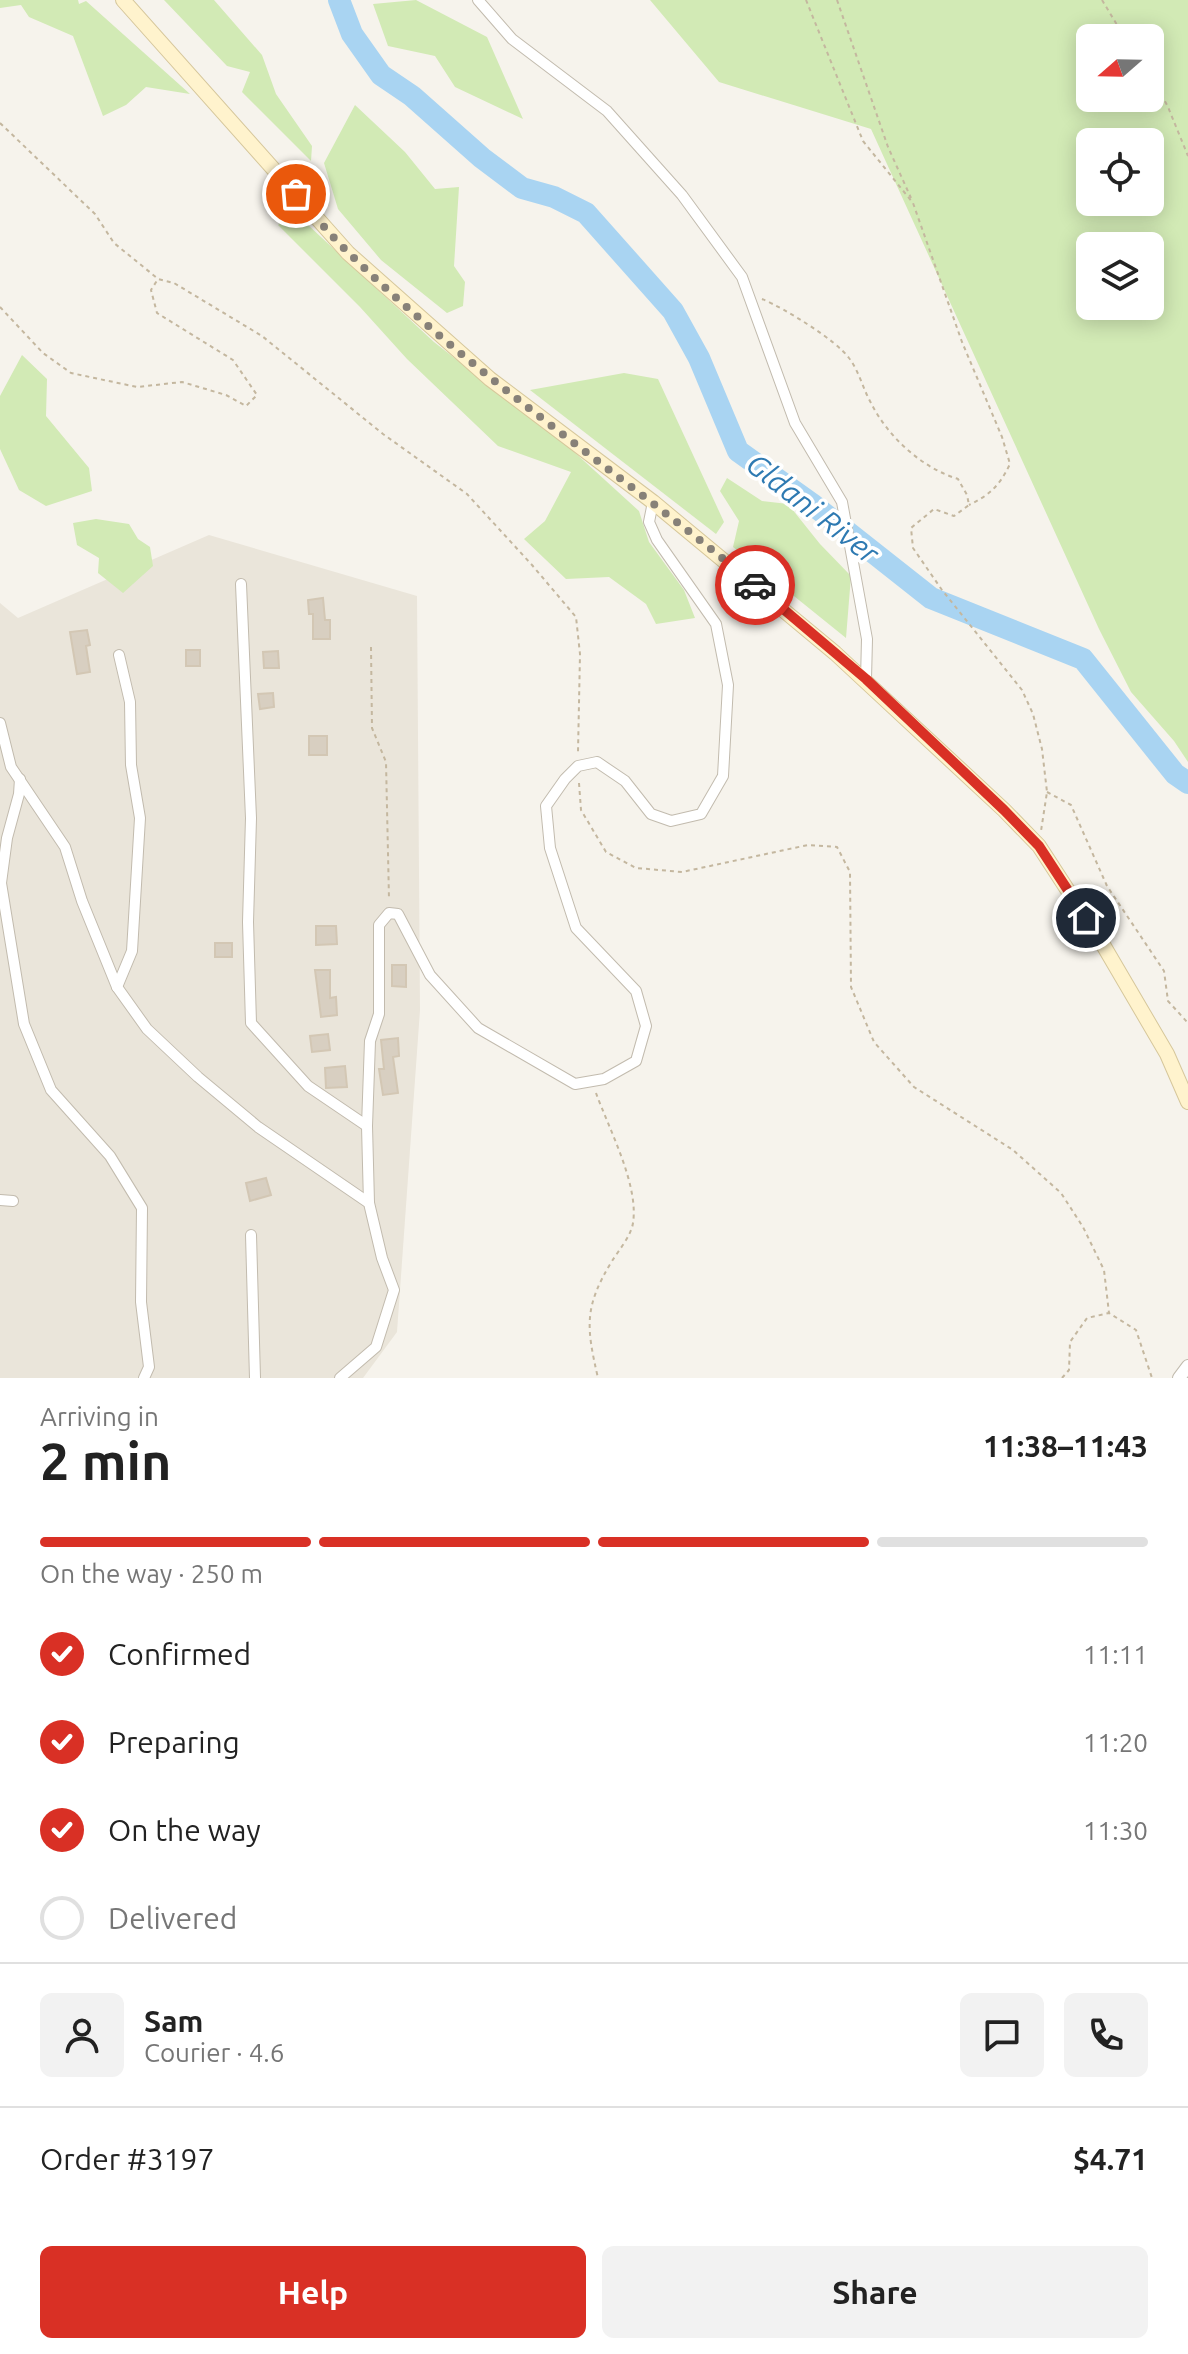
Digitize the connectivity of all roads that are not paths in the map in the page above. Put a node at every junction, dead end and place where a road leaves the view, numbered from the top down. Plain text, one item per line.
1 (123, 0) edge
2 (478, 0) edge
3 (653, 502) junction
4 (241, 584) dead end
5 (119, 655) dead end
6 (866, 679) junction
7 (0, 723) edge
8 (20, 779) junction
9 (117, 987) junction
10 (1188, 1102) edge
11 (367, 1126) junction
12 (0, 1200) edge
13 (13, 1201) dead end
14 (369, 1203) junction
15 (251, 1235) dead end
16 (1188, 1366) edge
17 (144, 1378) edge
18 (255, 1378) edge
19 (340, 1378) edge
20 (1179, 1378) edge

1 - 3 main road
2 - 6 street
3 - 6 main road
3 - 11 street
4 - 11 street
5 - 9 street
6 - 10 main road
7 - 8 street
8 - 9 street
8 - 17 street
9 - 14 street
11 - 14 street
12 - 13 street
14 - 19 street
15 - 18 street
16 - 20 street

